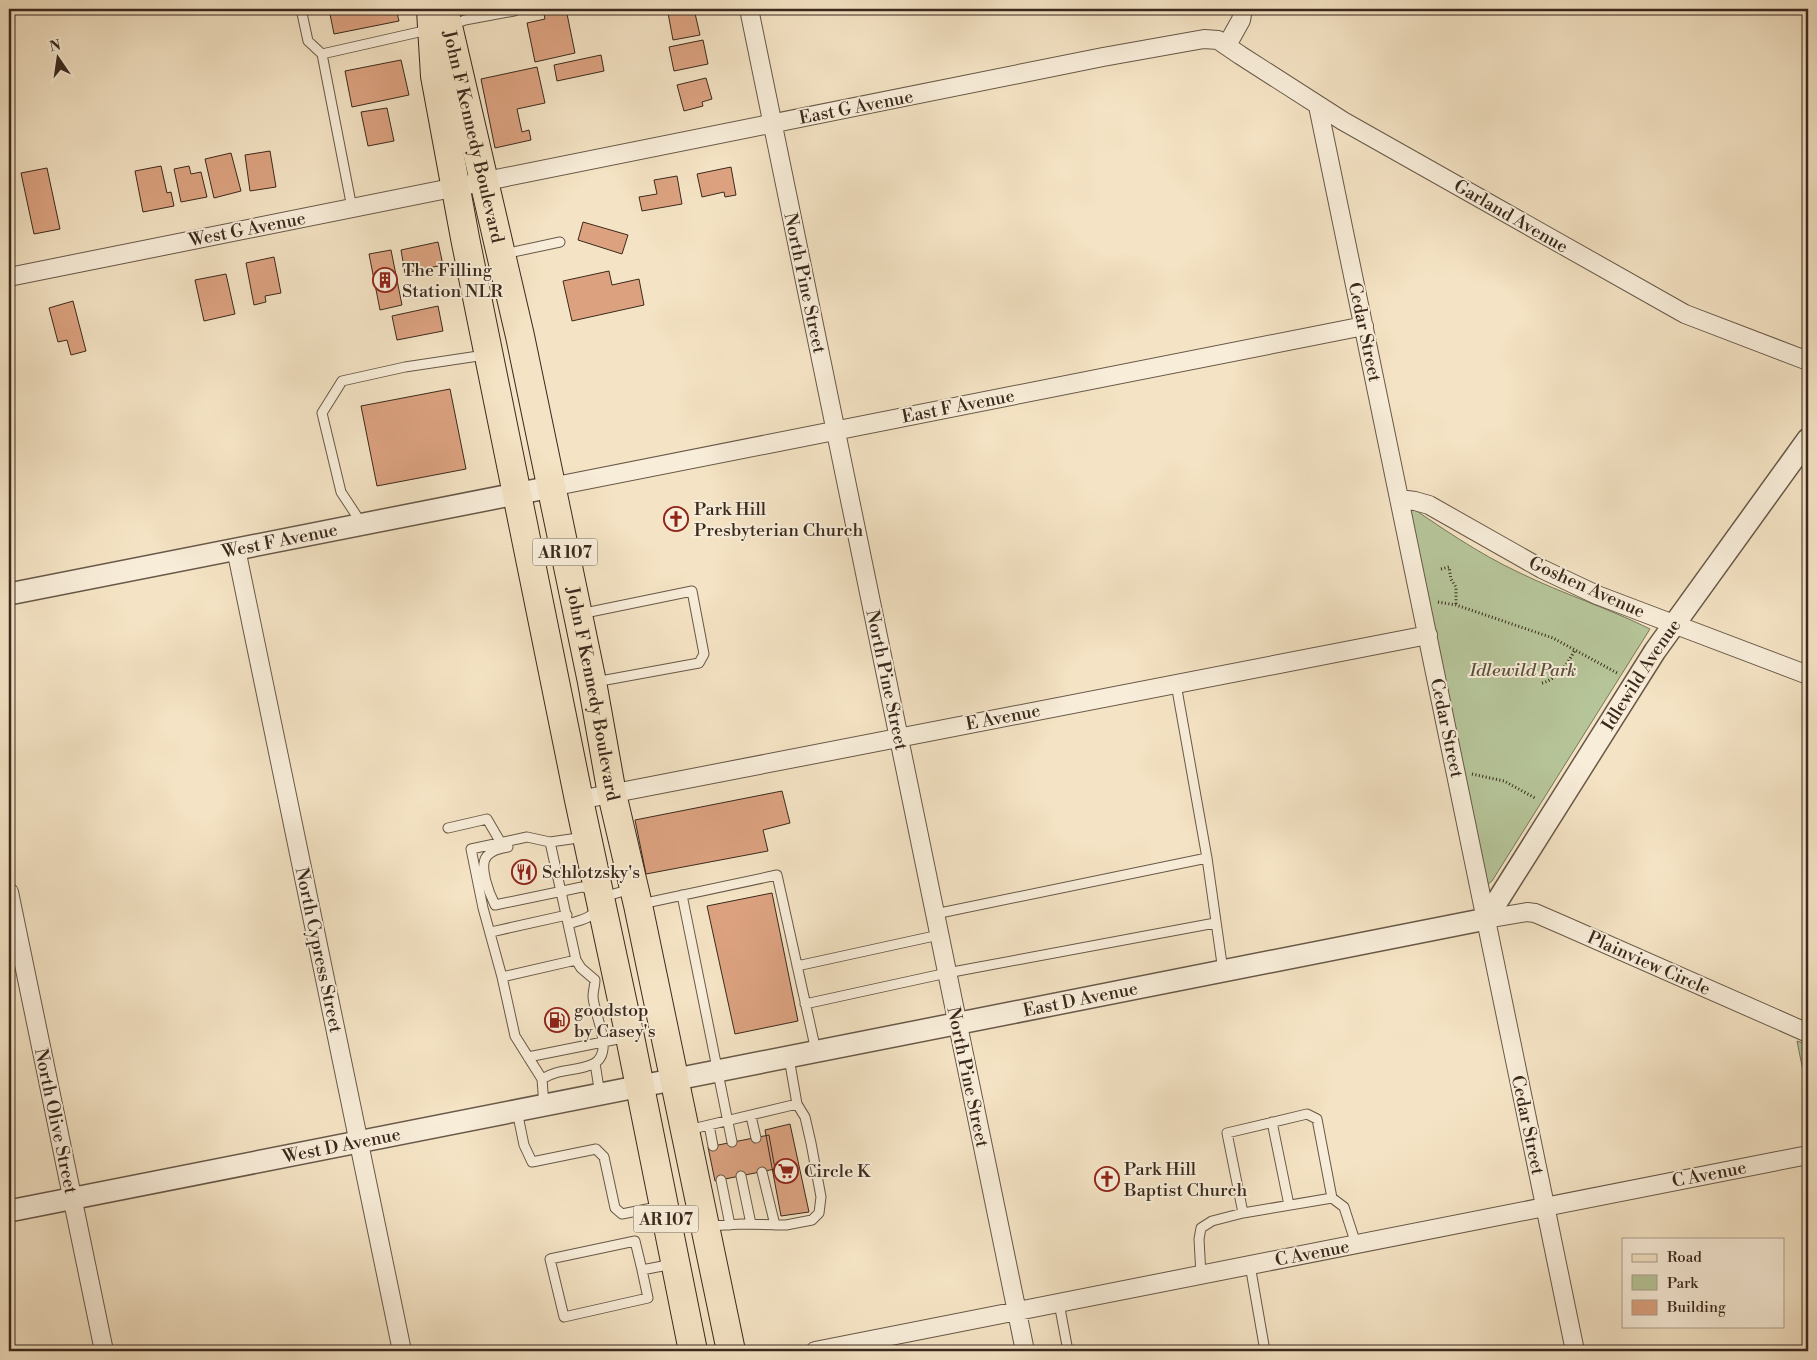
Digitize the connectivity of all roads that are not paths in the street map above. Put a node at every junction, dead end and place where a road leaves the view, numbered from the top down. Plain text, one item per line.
1 (301, 9) edge
2 (518, 9) edge
3 (749, 9) edge
4 (1243, 9) edge
5 (439, 18) edge
6 (1227, 45) junction
7 (322, 54) junction
8 (1318, 106) junction
9 (773, 124) junction
10 (484, 182) junction
11 (456, 188) junction
12 (352, 208) junction
13 (560, 242) dead end
14 (501, 255) junction
15 (9, 277) edge
16 (1364, 326) junction
17 (488, 354) junction
18 (1808, 361) edge
19 (836, 430) junction
20 (1808, 439) edge
21 (551, 487) junction
22 (517, 494) junction
23 (1399, 499) junction
24 (362, 524) junction
25 (236, 549) junction
26 (9, 594) edge
27 (578, 614) junction
28 (1674, 624) junction
29 (1428, 635) junction
30 (1808, 675) edge
31 (592, 682) junction
32 (1176, 684) junction
33 (898, 737) junction
34 (612, 794) junction
35 (579, 800) junction
36 (448, 828) dead end
37 (588, 836) junction
38 (527, 837) junction
39 (550, 842) junction
40 (501, 843) junction
41 (1207, 858) junction
42 (9, 892) edge
43 (562, 892) junction
44 (682, 895) junction
45 (636, 897) junction
46 (600, 898) junction
47 (935, 914) junction
48 (568, 919) junction
49 (1486, 919) junction
50 (1216, 923) junction
51 (491, 932) junction
52 (939, 935) junction
53 (576, 960) junction
54 (797, 966) junction
55 (1224, 972) junction
56 (947, 973) junction
57 (502, 977) junction
58 (606, 977) junction
59 (805, 1004) junction
60 (958, 1024) junction
61 (1808, 1033) edge
62 (630, 1037) junction
63 (603, 1042) junction
64 (816, 1052) junction
65 (528, 1057) junction
66 (789, 1058) junction
67 (595, 1064) junction
68 (718, 1072) junction
69 (542, 1079) junction
70 (675, 1080) junction
71 (640, 1087) junction
72 (600, 1095) junction
73 (797, 1104) junction
74 (544, 1106) junction
75 (517, 1112) junction
76 (750, 1116) junction
77 (728, 1121) junction
78 (1272, 1122) junction
79 (697, 1128) junction
80 (756, 1138) dead end
81 (359, 1142) junction
82 (732, 1142) dead end
83 (713, 1146) dead end
84 (1808, 1155) edge
85 (762, 1172) dead end
86 (741, 1176) dead end
87 (721, 1180) dead end
88 (1332, 1198) junction
89 (72, 1199) junction
90 (663, 1205) junction
91 (1289, 1206) junction
92 (1545, 1207) junction
93 (9, 1212) edge
94 (1243, 1213) junction
95 (751, 1224) junction
96 (775, 1225) junction
97 (718, 1226) junction
98 (1356, 1244) junction
99 (675, 1263) junction
100 (1250, 1265) junction
101 (642, 1270) junction
102 (1201, 1275) junction
103 (1058, 1303) junction
104 (1017, 1311) junction
105 (846, 1348) edge
106 (104, 1351) edge
107 (402, 1351) edge
108 (693, 1351) edge
109 (731, 1351) edge
110 (815, 1351) edge
111 (1025, 1351) edge
112 (1068, 1351) edge
113 (1265, 1351) edge
114 (1575, 1351) edge

1 - 7 lane
2 - 5 lane
3 - 9 street, North Pine Street
4 - 6 street
5 - 7 lane
5 - 10 main road, John F Kennedy Boulevard / AR 107
5 - 11 main road, John F Kennedy Boulevard / AR 107
6 - 8 street, Garland Avenue
6 - 9 street, East G Avenue
7 - 12 lane
8 - 16 street, Cedar Street
8 - 18 street, Garland Avenue
9 - 10 street, East G Avenue
9 - 19 street, North Pine Street
10 - 11 street, West G Avenue
10 - 14 main road, John F Kennedy Boulevard / AR 107
11 - 12 street, West G Avenue
11 - 17 main road, John F Kennedy Boulevard / AR 107
12 - 15 street, West G Avenue
13 - 14 lane
14 - 21 main road, John F Kennedy Boulevard / AR 107
16 - 19 street, East F Avenue
16 - 23 street, Cedar Street
17 - 22 main road, John F Kennedy Boulevard / AR 107
17 - 24 lane
19 - 21 street, East F Avenue
19 - 33 street, North Pine Street
20 - 28 street, Idlewild Avenue
21 - 22 street, West F Avenue
21 - 27 main road, John F Kennedy Boulevard / AR 107
22 - 24 street, West F Avenue
22 - 35 main road, John F Kennedy Boulevard / AR 107
23 - 28 street, Goshen Avenue
23 - 29 street, Cedar Street
24 - 25 street, West F Avenue
25 - 26 street, West F Avenue
25 - 81 street, North Cypress Street
27 - 31 main road, John F Kennedy Boulevard / AR 107
27 - 31 lane
28 - 30 street, Goshen Avenue
28 - 49 street, Idlewild Avenue
29 - 32 street, E Avenue
29 - 49 street, Cedar Street
31 - 34 main road, John F Kennedy Boulevard / AR 107
32 - 33 street, E Avenue
32 - 41 lane
33 - 34 street, E Avenue
33 - 47 street, North Pine Street
34 - 35 street, E Avenue
34 - 45 main road, John F Kennedy Boulevard / AR 107
35 - 37 main road, John F Kennedy Boulevard / AR 107
36 - 40 lane
37 - 39 lane
37 - 46 main road, John F Kennedy Boulevard / AR 107
38 - 39 lane
38 - 40 lane
38 - 43 lane
39 - 43 lane
40 - 51 lane
41 - 47 lane
41 - 50 lane
42 - 89 street, North Olive Street
43 - 46 lane
43 - 48 lane
44 - 45 lane
44 - 54 lane
44 - 68 lane
45 - 46 lane
45 - 70 main road, John F Kennedy Boulevard / AR 107
46 - 48 lane
46 - 58 main road, John F Kennedy Boulevard / AR 107
47 - 52 street, North Pine Street
48 - 51 lane
48 - 53 lane
49 - 55 street, East D Avenue
49 - 61 street, Plainview Circle
49 - 92 street, Cedar Street
50 - 55 lane
50 - 56 lane
51 - 57 lane
52 - 54 lane
52 - 56 street, North Pine Street
53 - 57 lane
53 - 58 lane
54 - 59 lane
55 - 60 street, East D Avenue
56 - 59 lane
56 - 60 street, North Pine Street
57 - 65 lane
58 - 62 main road, John F Kennedy Boulevard / AR 107
58 - 63 lane
59 - 64 lane
60 - 64 street, East D Avenue
60 - 104 street, North Pine Street
62 - 63 lane
62 - 71 main road, John F Kennedy Boulevard / AR 107
63 - 65 lane
63 - 67 lane
64 - 66 street, East D Avenue
65 - 69 lane
66 - 68 street, East D Avenue
66 - 73 lane
67 - 69 lane
67 - 72 lane
68 - 70 street, East D Avenue
68 - 77 lane
69 - 74 lane
70 - 71 street, West D Avenue
70 - 79 main road, John F Kennedy Boulevard / AR 107
71 - 72 street, West D Avenue
71 - 90 main road, John F Kennedy Boulevard / AR 107
72 - 74 street, West D Avenue
73 - 76 lane
73 - 96 lane
74 - 75 street, West D Avenue
75 - 81 street, West D Avenue
75 - 90 lane
76 - 77 lane
76 - 80 lane
77 - 79 lane
77 - 82 lane
78 - 88 lane
78 - 91 lane
78 - 94 lane
79 - 83 lane
79 - 97 main road, John F Kennedy Boulevard / AR 107
81 - 89 street, West D Avenue
81 - 107 street, North Cypress Street
84 - 92 street, C Avenue
85 - 96 lane
86 - 95 lane
87 - 97 lane
88 - 91 lane
88 - 98 lane
89 - 93 street, West D Avenue
89 - 106 street, North Olive Street
90 - 99 main road, John F Kennedy Boulevard / AR 107
91 - 94 lane
92 - 98 street, C Avenue
92 - 114 street, Cedar Street
94 - 102 lane
95 - 96 lane
95 - 97 lane
97 - 109 main road, John F Kennedy Boulevard / AR 107
98 - 100 street, C Avenue
99 - 101 lane
99 - 108 main road, John F Kennedy Boulevard / AR 107
100 - 102 street, C Avenue
100 - 113 lane
101 - 101 lane
102 - 103 street, C Avenue
103 - 104 street, C Avenue
103 - 112 lane
104 - 105 street, C Avenue
104 - 111 street, North Pine Street
105 - 110 street, C Avenue

